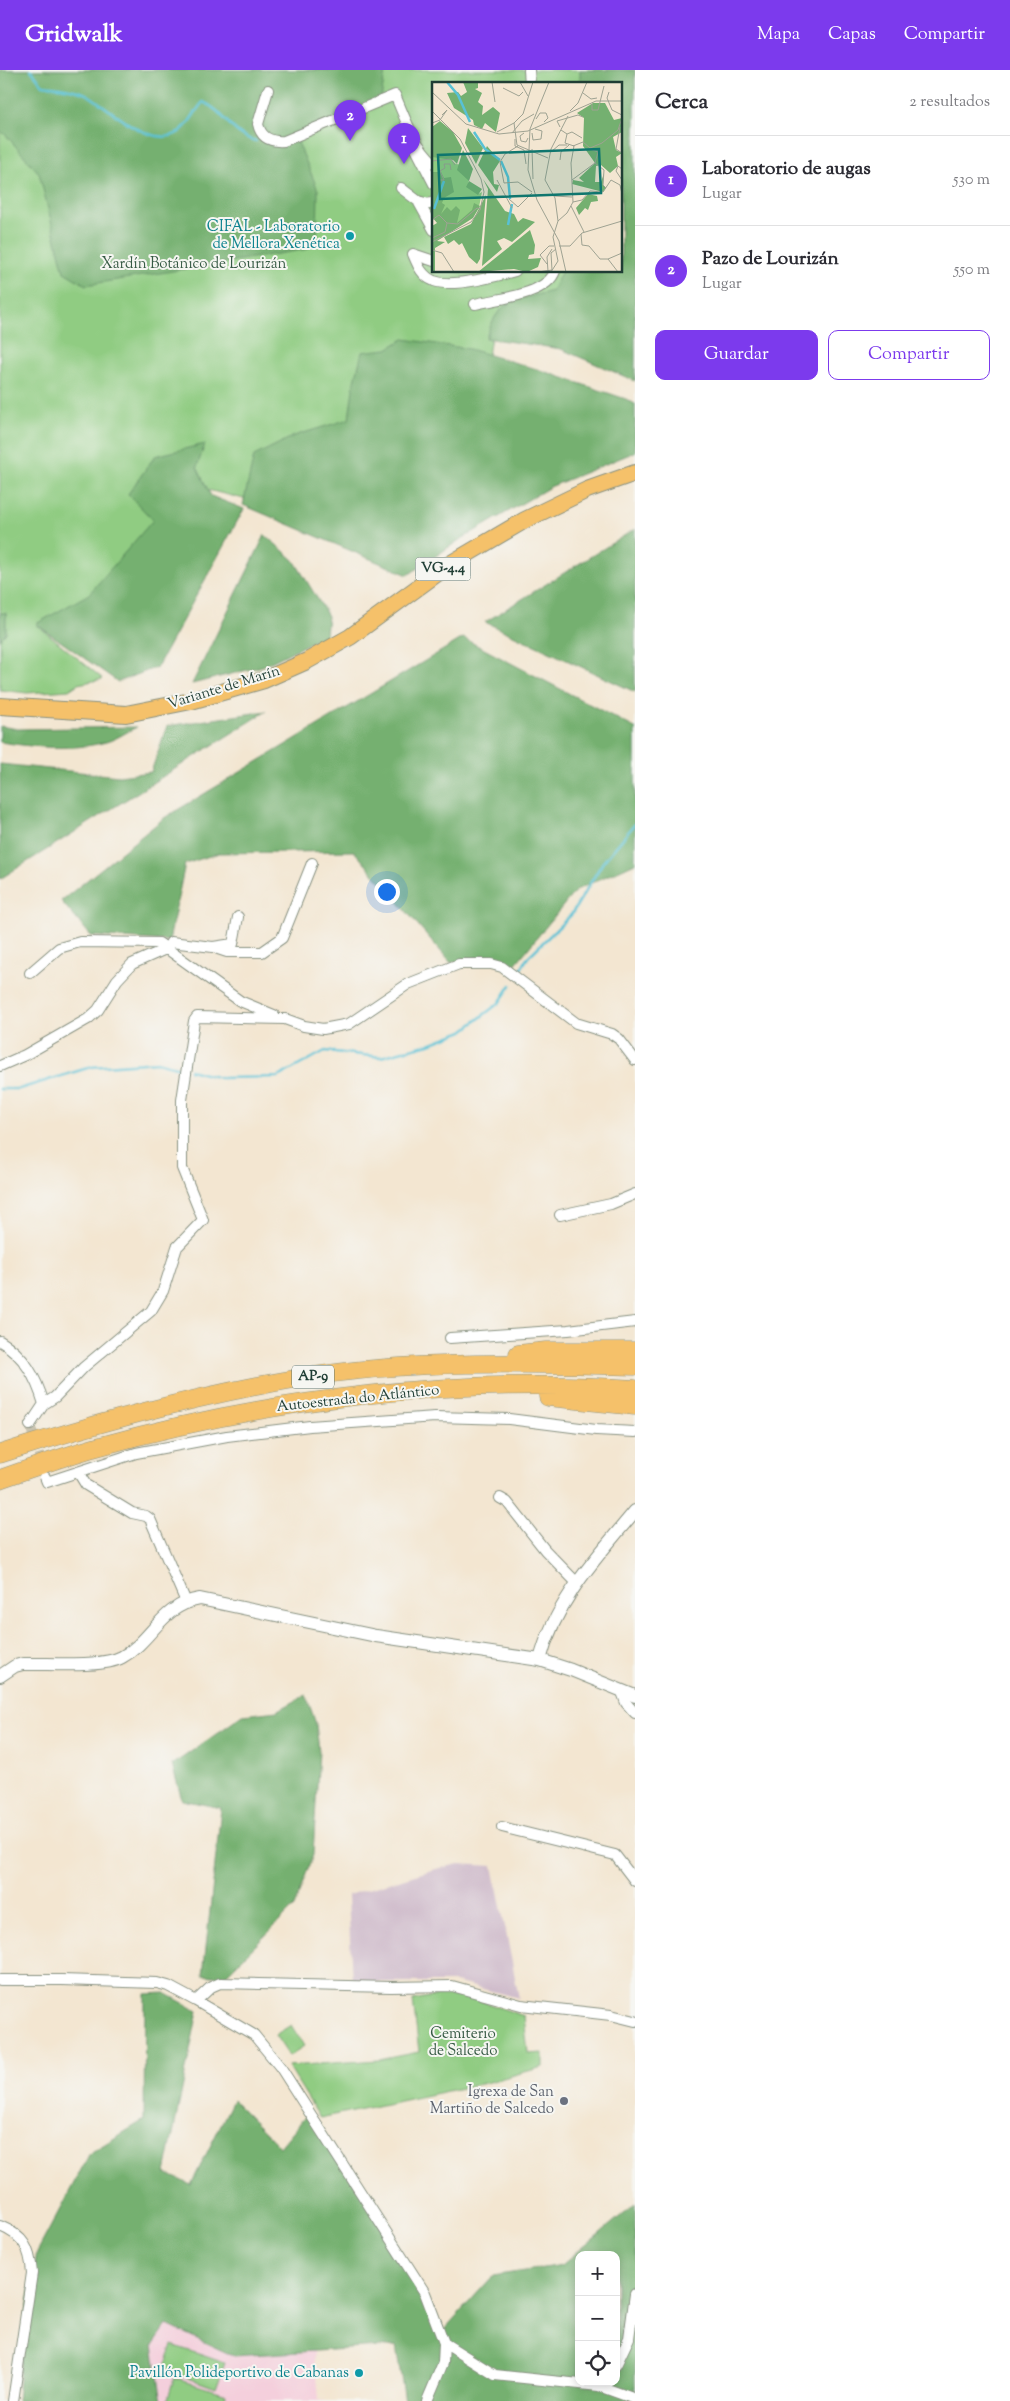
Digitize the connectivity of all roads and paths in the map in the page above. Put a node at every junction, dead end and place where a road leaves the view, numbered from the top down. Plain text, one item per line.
1 (268, 90) dead end
2 (412, 136) junction
3 (432, 161) edge
4 (432, 180) edge
5 (401, 188) dead end
6 (418, 200) junction
7 (432, 203) edge
8 (432, 226) edge
9 (432, 259) edge
10 (510, 272) edge
11 (554, 272) edge
12 (475, 304) dead end
13 (635, 473) edge
14 (0, 706) edge
15 (312, 863) dead end
16 (238, 917) dead end
17 (213, 947) junction
18 (168, 948) junction
19 (30, 972) dead end
20 (285, 1019) junction
21 (635, 1060) edge
22 (0, 1066) edge
23 (635, 1194) edge
24 (560, 1215) dead end
25 (635, 1322) edge
26 (450, 1338) dead end
27 (0, 1341) edge
28 (635, 1351) edge
29 (635, 1366) edge
30 (376, 1370) junction
31 (443, 1389) junction
32 (635, 1389) edge
33 (44, 1404) junction
34 (635, 1406) edge
35 (30, 1425) dead end
36 (635, 1432) edge
37 (0, 1454) edge
38 (78, 1472) junction
39 (45, 1477) dead end
40 (0, 1478) edge
41 (500, 1498) dead end
42 (635, 1511) edge
43 (577, 1583) junction
44 (186, 1602) junction
45 (540, 1660) junction
46 (0, 1676) edge
47 (622, 1692) junction
48 (635, 1696) edge
49 (635, 1713) edge
50 (502, 1827) dead end
51 (635, 1881) edge
52 (0, 1980) edge
53 (196, 2001) junction
54 (635, 2021) edge
55 (0, 2226) edge
56 (635, 2294) edge
57 (444, 2343) junction
58 (620, 2356) edge
59 (575, 2382) edge
60 (605, 2386) edge
61 (635, 2399) edge
62 (13, 2401) edge
63 (427, 2401) edge

1 - 2 street
2 - 3 street
2 - 4 street
5 - 6 street
6 - 7 street
6 - 8 street
9 - 10 street
11 - 12 street
13 - 14 highway, Variante de Marín / VG-4.4
15 - 17 street
16 - 17 street
17 - 18 street
18 - 19 street
18 - 20 street
18 - 22 street
20 - 21 street
20 - 33 street
23 - 24 street
25 - 26 street
27 - 33 street
28 - 30 highway
29 - 30 highway, Autoestrada do Atlántico / AP-9
30 - 37 highway, Autoestrada do Atlántico / AP-9
31 - 32 highway, Autoestrada do Atlántico / AP-9
31 - 34 highway
31 - 40 highway, Autoestrada do Atlántico / AP-9
33 - 35 street
36 - 38 street
38 - 39 street
38 - 44 street
41 - 43 street
42 - 43 street
43 - 45 street
44 - 45 street
44 - 46 street
45 - 47 street
47 - 48 street
47 - 49 street
50 - 51 street
52 - 53 street
53 - 54 street
53 - 57 street
55 - 62 street
56 - 58 street
57 - 59 street
57 - 63 street
60 - 61 street

